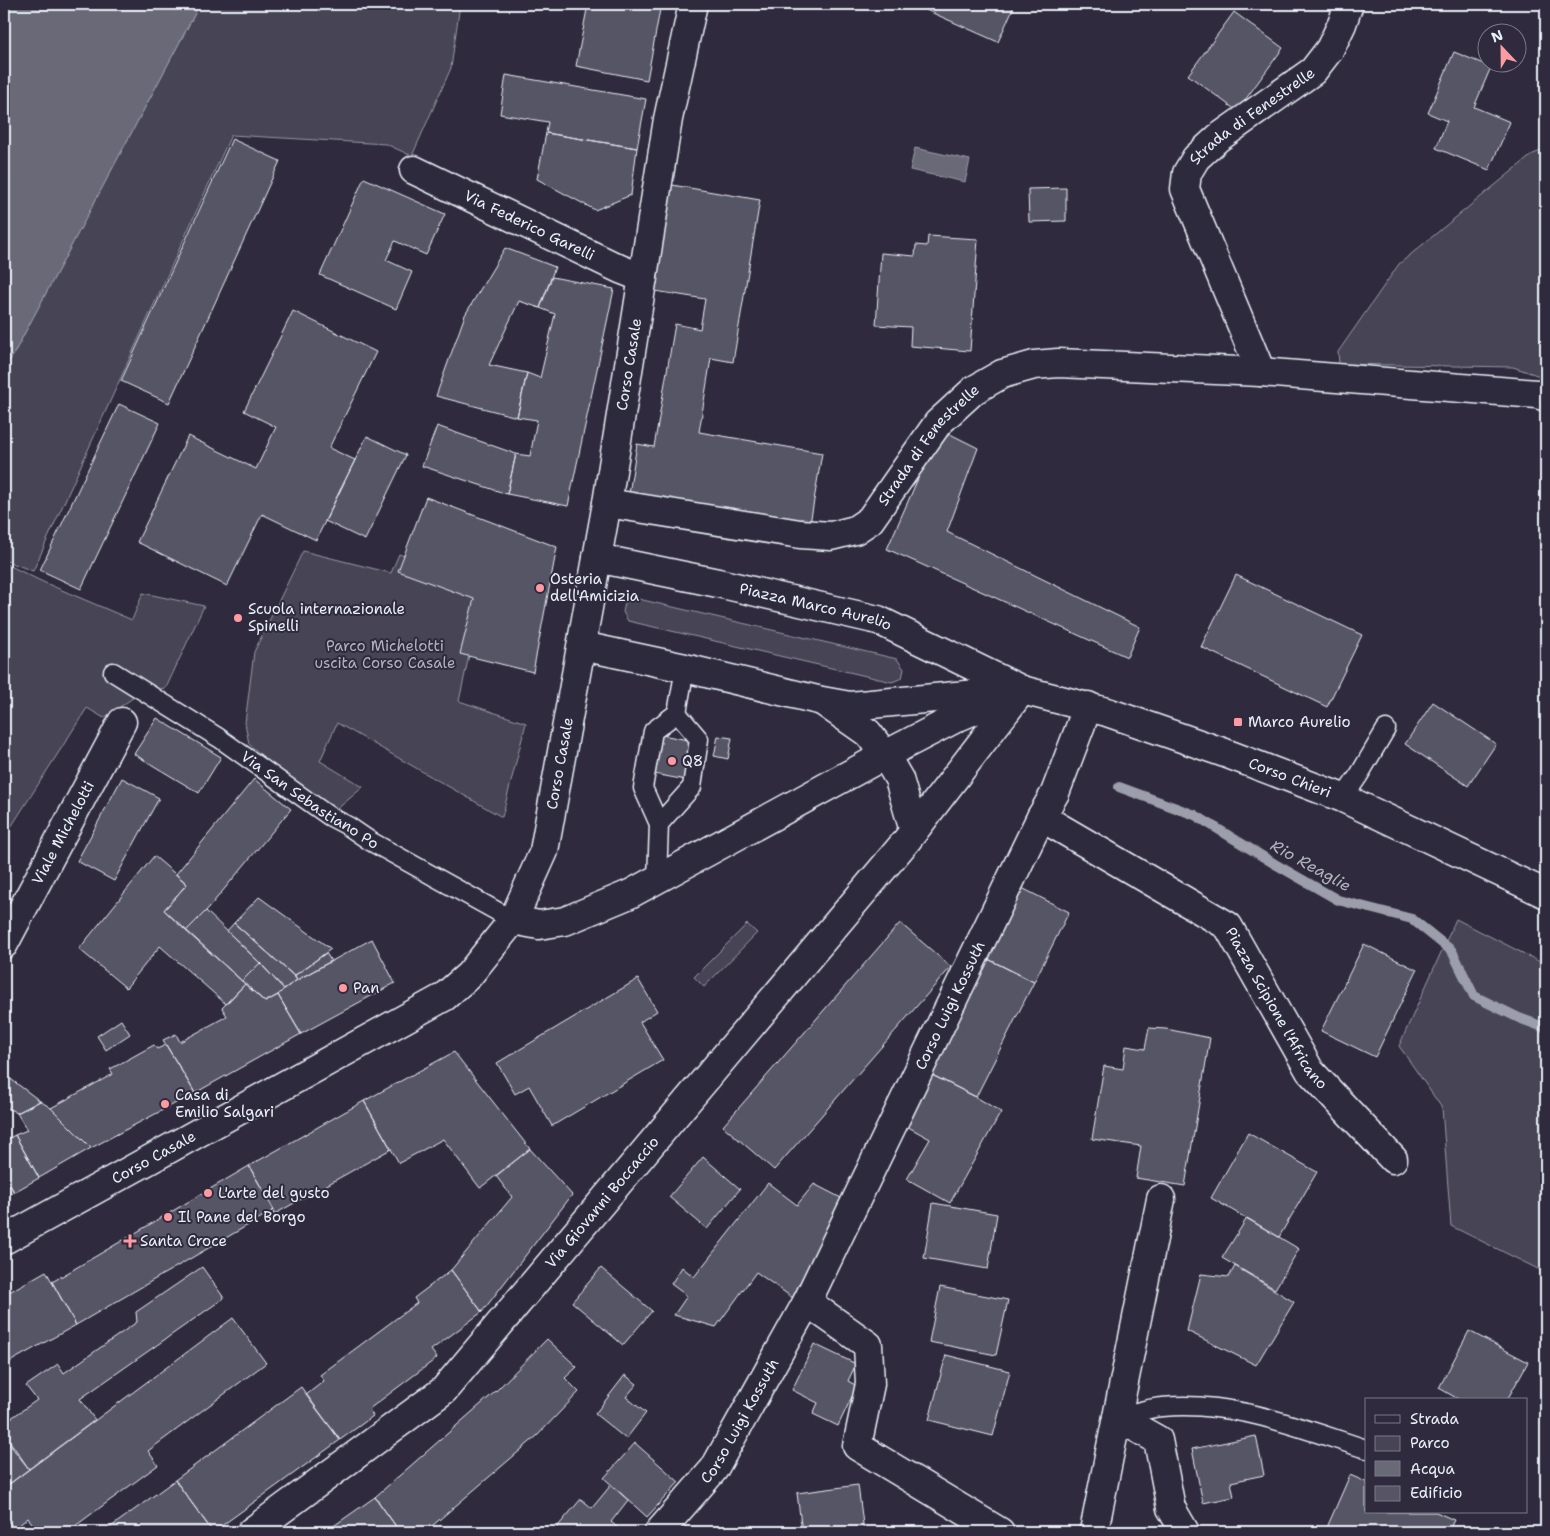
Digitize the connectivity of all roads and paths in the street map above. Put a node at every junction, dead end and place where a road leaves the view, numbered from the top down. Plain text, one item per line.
1 (693, 4) edge
2 (1349, 4) edge
3 (414, 170) dead end
4 (643, 278) junction
5 (1261, 372) junction
6 (1546, 397) edge
7 (607, 503) junction
8 (597, 558) junction
9 (582, 646) junction
10 (685, 668) junction
11 (113, 672) dead end
12 (1022, 690) junction
13 (822, 701) junction
14 (1088, 706) junction
15 (677, 713) junction
16 (122, 722) dead end
17 (1386, 729) dead end
18 (885, 755) junction
19 (1343, 798) junction
20 (1041, 817) junction
21 (659, 824) junction
22 (914, 831) junction
23 (657, 880) junction
24 (1546, 894) edge
25 (513, 920) junction
26 (4, 944) edge
27 (1394, 1159) dead end
28 (1160, 1199) dead end
29 (4, 1240) edge
30 (807, 1302) junction
31 (1117, 1417) junction
32 (1365, 1449) edge
33 (251, 1532) edge
34 (659, 1532) edge
35 (1000, 1532) edge
36 (1093, 1532) edge
37 (1185, 1532) edge

1 - 4 street, Corso Casale
2 - 5 street, Strada di Fenestrelle
3 - 4 street, Via Federico Garelli
4 - 7 street, Corso Casale
5 - 6 street, Strada di Fenestrelle
5 - 7 street, Strada di Fenestrelle
7 - 8 street, Corso Casale
8 - 9 street, Corso Casale
8 - 12 street, Piazza Marco Aurelio
9 - 10 street
9 - 25 street, Corso Casale
10 - 13 street
10 - 15 lane
11 - 25 lane, Via San Sebastiano Po
12 - 13 street
12 - 14 street, Corso Chieri
12 - 18 street
12 - 22 street, Via Giovanni Boccaccio
13 - 18 street
14 - 19 street, Corso Chieri
14 - 20 street, Corso Luigi Kossuth
15 - 21 lane
15 - 21 lane
16 - 26 street, Viale Michelotti
17 - 19 lane
18 - 22 street
18 - 23 street
19 - 24 street, Corso Chieri
20 - 27 street, Piazza Scipione l'Africano
20 - 30 street, Corso Luigi Kossuth
21 - 23 lane
22 - 33 street, Via Giovanni Boccaccio
23 - 25 street
25 - 29 street, Corso Casale
28 - 31 street
30 - 34 street, Corso Luigi Kossuth
30 - 35 street
31 - 32 lane
31 - 36 street
31 - 37 street

